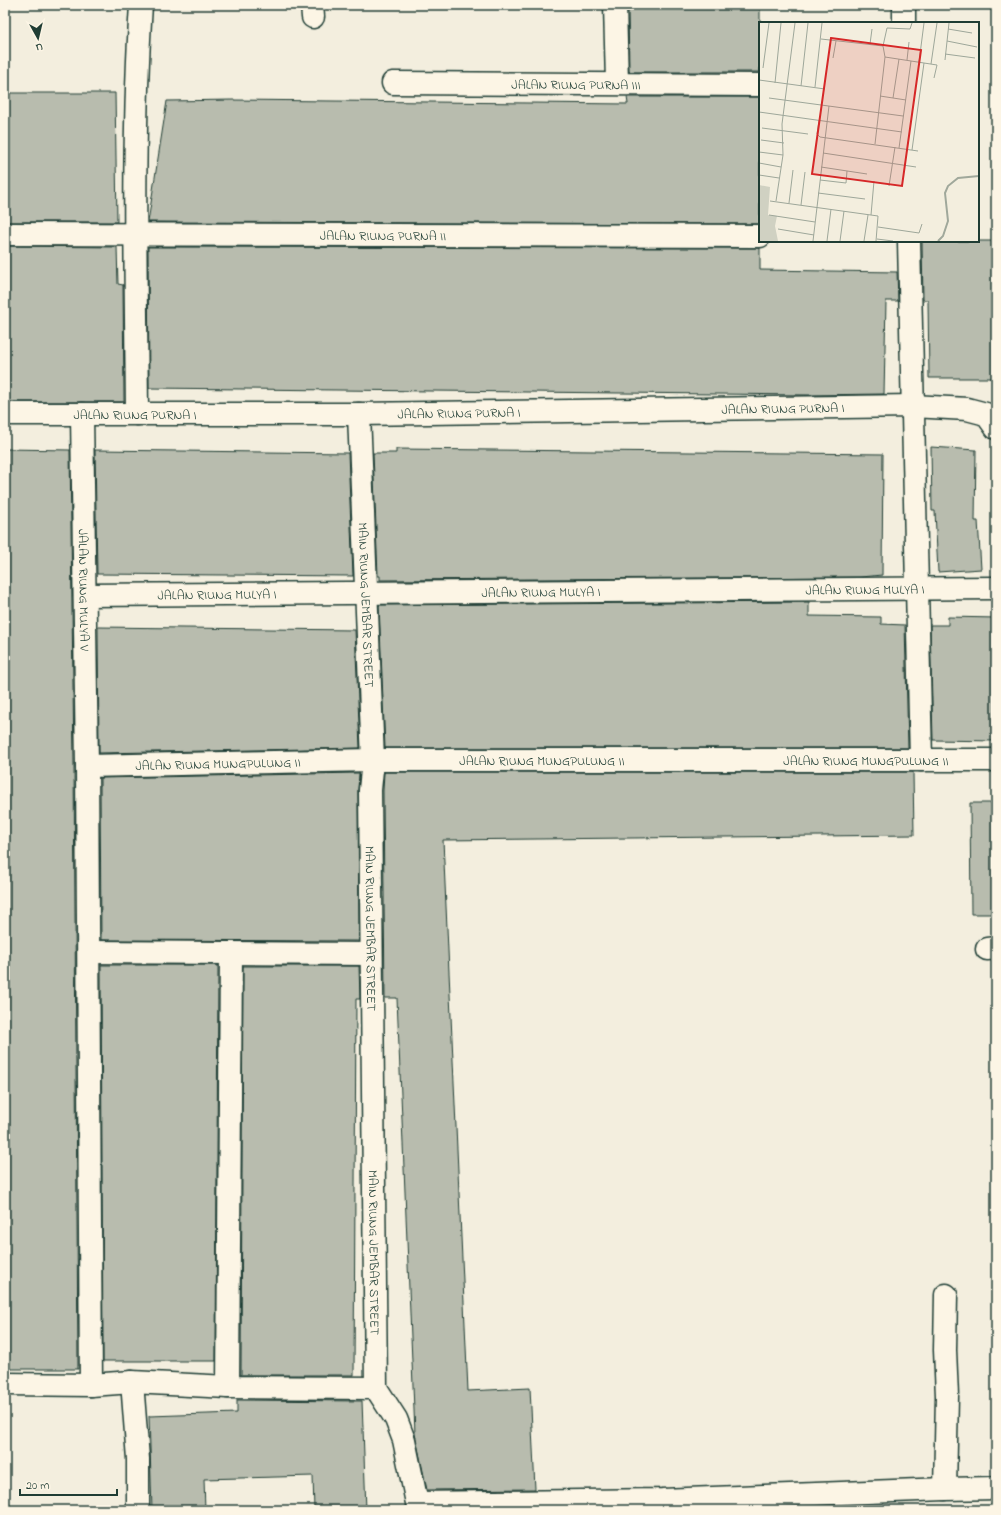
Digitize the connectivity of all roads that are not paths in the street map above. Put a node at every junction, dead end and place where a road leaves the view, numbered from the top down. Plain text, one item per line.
1 (141, 5) edge
2 (615, 5) edge
3 (904, 5) edge
4 (904, 22) edge
5 (393, 83) dead end
6 (616, 83) junction
7 (759, 85) edge
8 (5, 234) edge
9 (136, 235) junction
10 (759, 236) edge
11 (909, 242) edge
12 (913, 406) junction
13 (5, 414) edge
14 (82, 414) junction
15 (137, 414) junction
16 (359, 414) junction
17 (996, 428) edge
18 (996, 588) edge
19 (917, 589) junction
20 (366, 594) junction
21 (85, 595) junction
22 (373, 760) junction
23 (921, 760) junction
24 (996, 760) edge
25 (87, 766) junction
26 (89, 952) junction
27 (231, 953) junction
28 (370, 954) junction
29 (946, 1295) dead end
30 (132, 1382) junction
31 (5, 1384) edge
32 (91, 1385) junction
33 (228, 1387) junction
34 (376, 1388) junction
35 (996, 1488) edge
36 (945, 1489) junction
37 (566, 1506) edge
38 (417, 1507) edge
39 (138, 1510) edge

1 - 9 street
2 - 6 street
3 - 4 street
5 - 6 street, JALAN RIUNG PURNA III
6 - 7 street, JALAN RIUNG PURNA III
8 - 9 street, JALAN RIUNG PURNA II
9 - 10 street, JALAN RIUNG PURNA II
9 - 15 street
11 - 12 street
12 - 16 street, JALAN RIUNG PURNA I
12 - 17 street, JALAN RIUNG PURNA I
12 - 19 street
13 - 14 street, JALAN RIUNG PURNA I
14 - 15 street, JALAN RIUNG PURNA I
14 - 21 street, JALAN RIUNG MULYA V
15 - 16 street, JALAN RIUNG PURNA I
16 - 20 street, MAIN RIUNG JEMBAR STREET
18 - 19 street, JALAN RIUNG MULYA I
19 - 20 street, JALAN RIUNG MULYA I
19 - 23 street
20 - 21 street, JALAN RIUNG MULYA I
20 - 22 street, MAIN RIUNG JEMBAR STREET
21 - 25 street, JALAN RIUNG MULYA V
22 - 23 street, JALAN RIUNG MUNGPULUNG II
22 - 25 street, JALAN RIUNG MUNGPULUNG II
22 - 28 street, MAIN RIUNG JEMBAR STREET
23 - 24 street, JALAN RIUNG MUNGPULUNG II
25 - 26 street, JALAN RIUNG MULYA V
26 - 27 street
26 - 32 street, JALAN RIUNG MULYA V
27 - 28 street
27 - 33 street
28 - 34 street, MAIN RIUNG JEMBAR STREET
29 - 36 street
30 - 32 street
30 - 33 street
30 - 39 street
31 - 32 street
33 - 34 street
34 - 38 street
35 - 36 street
36 - 37 street
37 - 38 street

